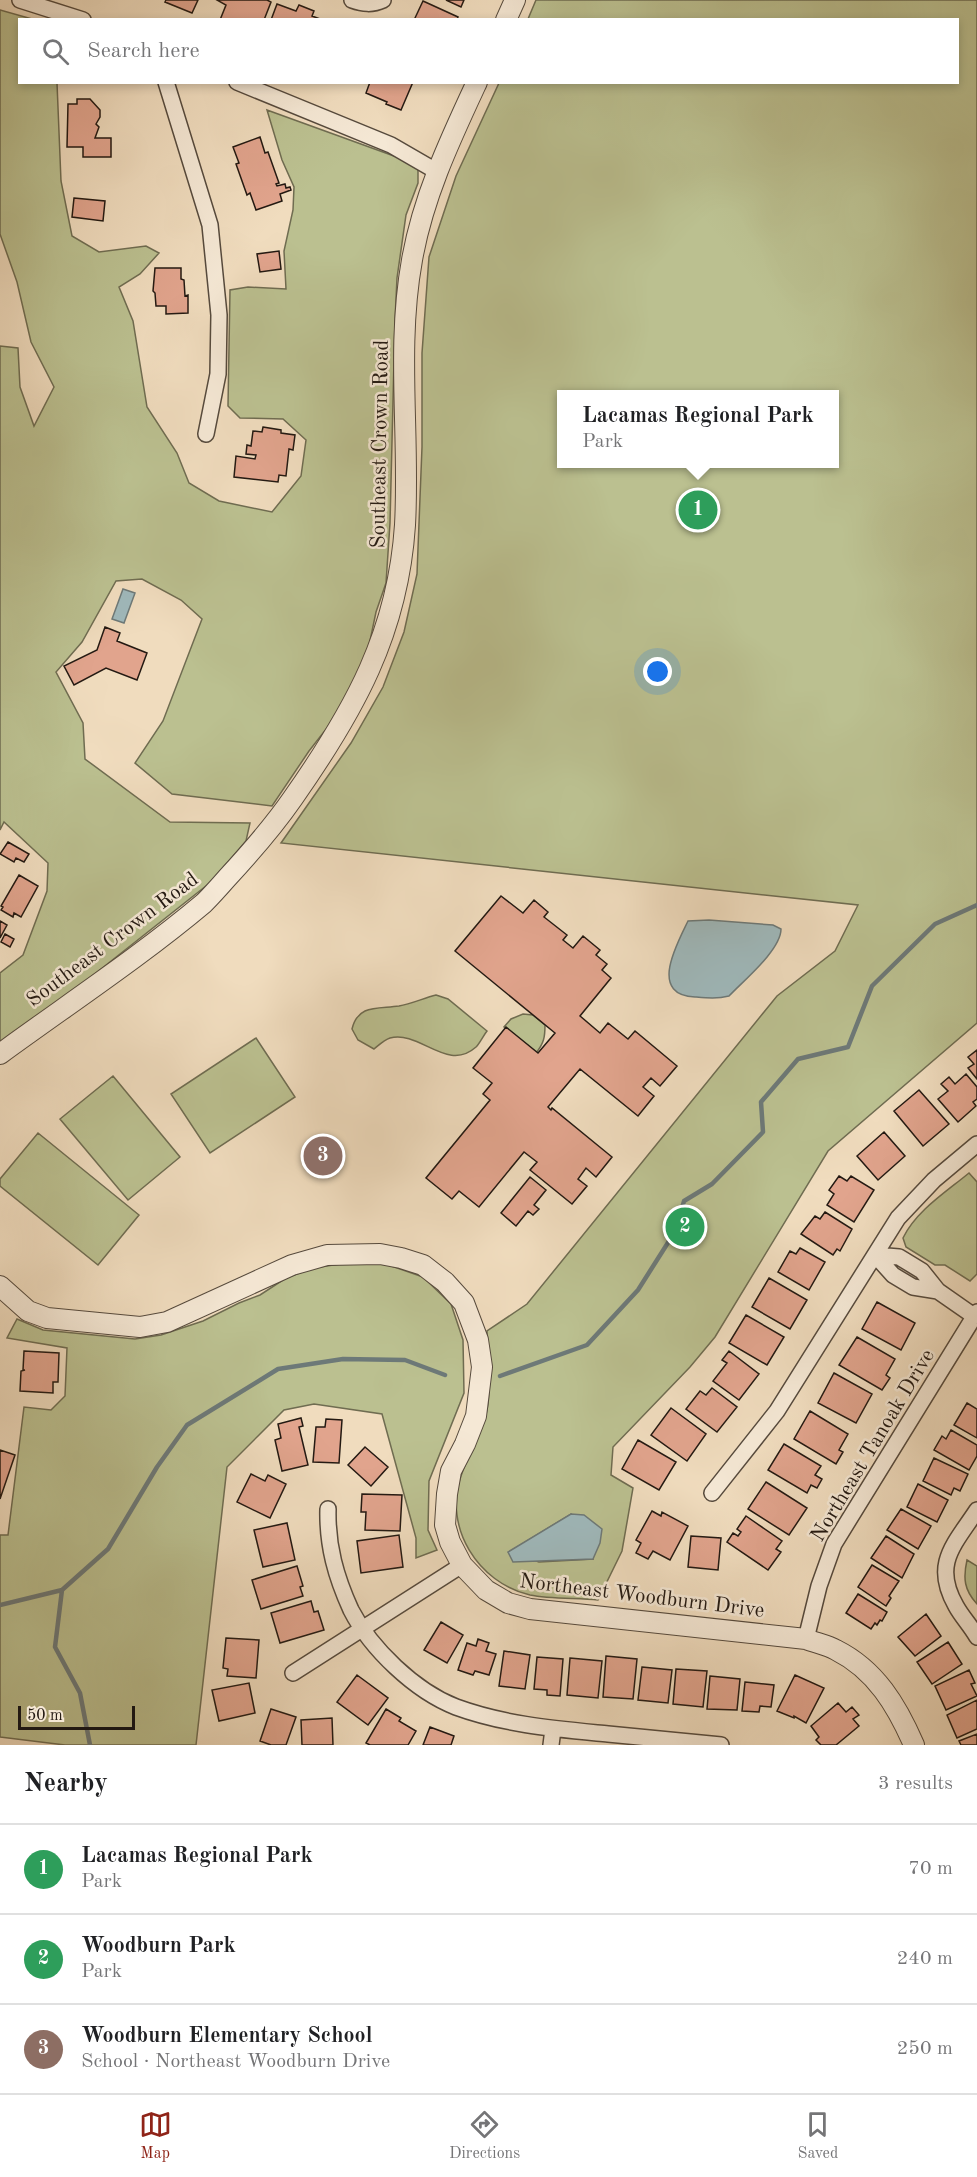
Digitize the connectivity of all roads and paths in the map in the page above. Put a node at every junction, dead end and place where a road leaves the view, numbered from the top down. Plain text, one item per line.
1 (20, 0) edge
2 (352, 0) edge
3 (383, 0) edge
4 (515, 0) edge
5 (76, 18) edge
6 (507, 18) edge
7 (167, 84) edge
8 (242, 84) edge
9 (476, 84) edge
10 (436, 171) junction
11 (206, 434) dead end
12 (0, 1054) edge
13 (977, 1144) edge
14 (875, 1256) junction
15 (0, 1286) edge
16 (975, 1314) edge
17 (712, 1493) dead end
18 (327, 1509) dead end
19 (977, 1510) edge
20 (462, 1565) junction
21 (361, 1629) junction
22 (977, 1637) edge
23 (806, 1639) junction
24 (293, 1673) dead end
25 (553, 1729) junction
26 (551, 1745) edge
27 (721, 1745) edge
28 (914, 1745) edge

1 - 5 street
2 - 3 street
4 - 6 street
7 - 11 street
8 - 10 street
9 - 10 street, Southeast Crown Road
10 - 12 street, Southeast Crown Road
13 - 14 street
14 - 16 street
14 - 17 street
15 - 20 street, Northeast Woodburn Drive
16 - 23 street, Northeast Tanoak Drive
18 - 21 street
19 - 22 street
20 - 21 street
20 - 23 street, Northeast Woodburn Drive
21 - 24 street
21 - 25 street
23 - 28 street, Northeast Woodburn Drive
25 - 26 street
25 - 27 street

